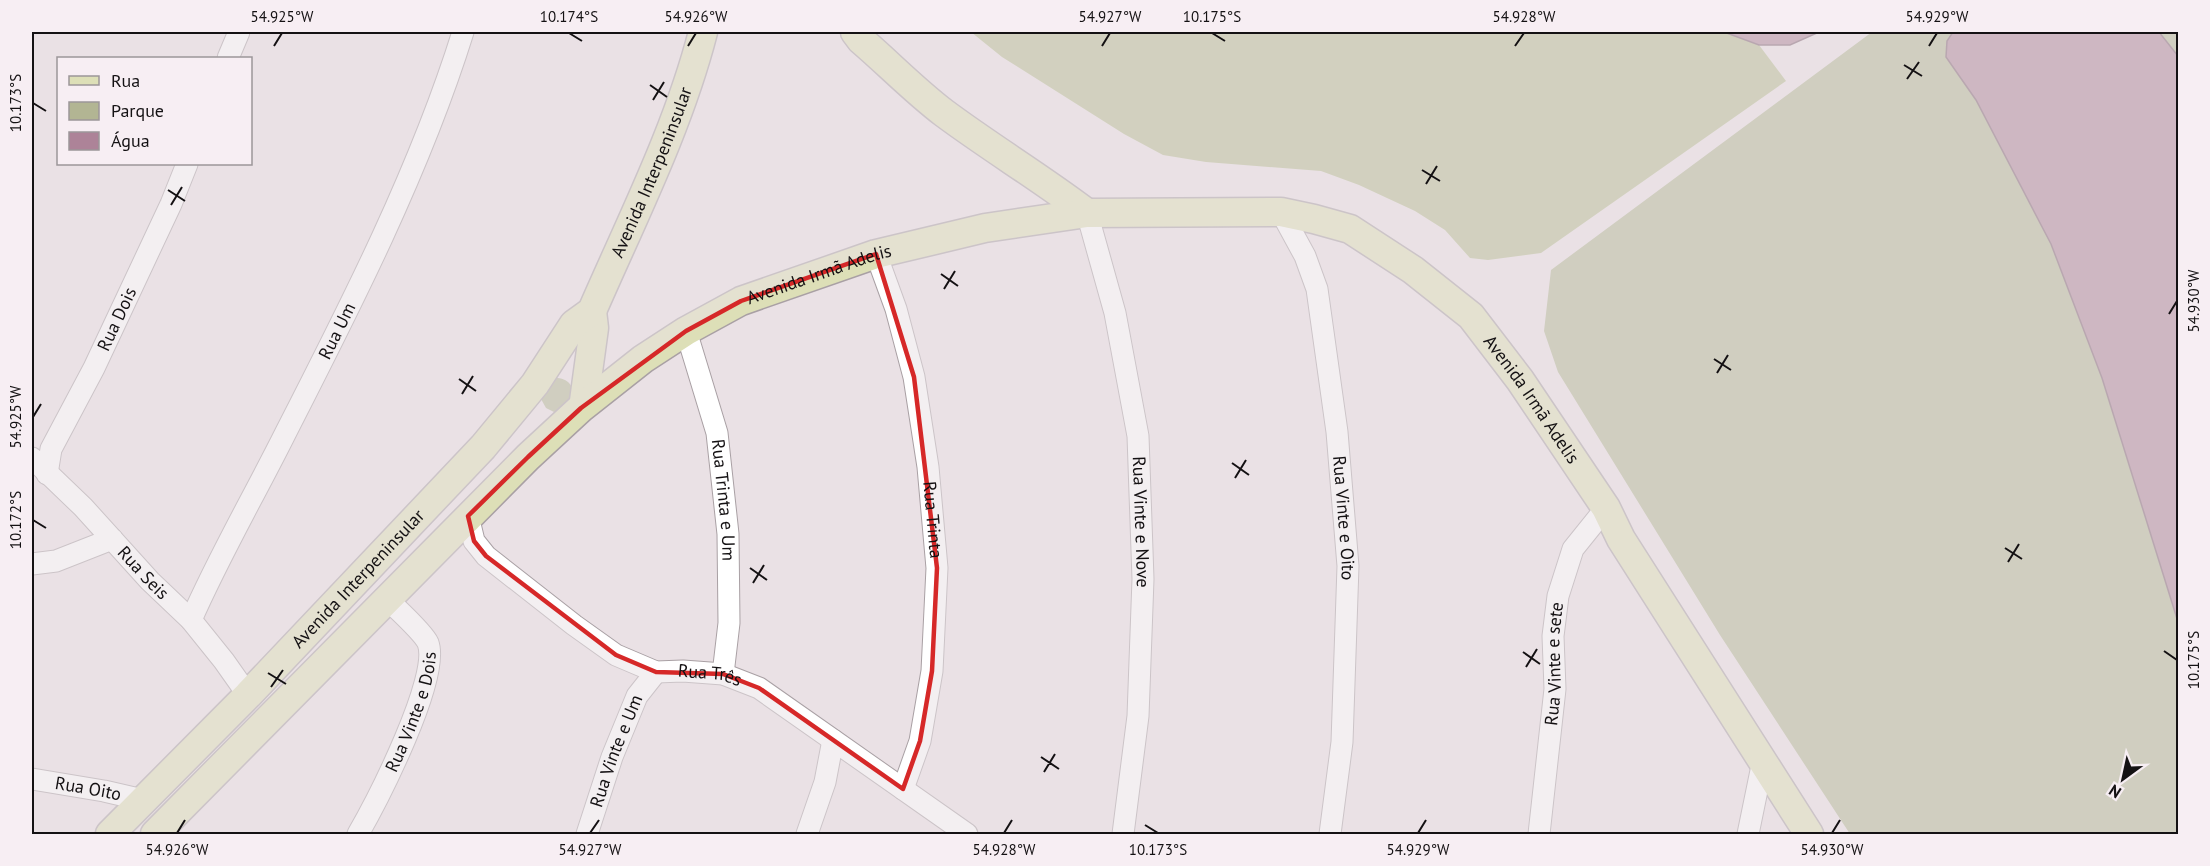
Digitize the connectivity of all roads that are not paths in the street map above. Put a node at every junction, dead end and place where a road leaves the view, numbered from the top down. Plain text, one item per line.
1 (239, 32) edge
2 (463, 32) edge
3 (703, 32) edge
4 (855, 32) edge
5 (228, 57) edge
6 (187, 165) edge
7 (1281, 212) junction
8 (1087, 213) junction
9 (876, 254) junction
10 (592, 311) junction
11 (686, 331) junction
12 (538, 381) junction
13 (580, 408) junction
14 (32, 458) edge
15 (47, 474) junction
16 (1606, 508) junction
17 (468, 516) junction
18 (112, 539) junction
19 (32, 564) edge
20 (387, 599) junction
21 (191, 620) junction
22 (656, 672) junction
23 (723, 674) junction
24 (248, 695) junction
25 (833, 741) junction
26 (1763, 761) junction
27 (32, 779) edge
28 (903, 789) junction
29 (143, 800) junction
30 (110, 834) edge
31 (155, 834) edge
32 (358, 834) edge
33 (587, 834) edge
34 (807, 834) edge
35 (968, 834) edge
36 (1123, 834) edge
37 (1330, 834) edge
38 (1539, 834) edge
39 (1748, 834) edge
40 (1809, 834) edge

1 - 5 street
2 - 21 street, Rua Um
3 - 10 street, Avenida Interpeninsular
4 - 8 street
6 - 15 street, Rua Dois
7 - 8 street, Avenida Irmã Adelis
7 - 16 street, Avenida Irmã Adelis
7 - 37 street, Rua Vinte e Oito
8 - 9 street, Avenida Irmã Adelis
8 - 36 street, Rua Vinte e Nove
9 - 11 street, Avenida Irmã Adelis
9 - 28 street, Rua Trinta
10 - 12 street, Avenida Interpeninsular
10 - 13 street, Avenida Interpeninsular
11 - 13 street, Avenida Irmã Adelis
11 - 23 street, Rua Trinta e Um
12 - 13 street
12 - 13 street
12 - 24 street, Avenida Interpeninsular
13 - 17 street, Avenida Interpeninsular
14 - 15 street, Rua Seis
15 - 18 street, Rua Seis
16 - 26 street, Avenida Irmã Adelis
16 - 38 street, Rua Vinte e sete
17 - 20 street, Avenida Interpeninsular
17 - 22 street, Rua Três
18 - 19 street
18 - 21 street, Rua Seis
20 - 31 street, Avenida Interpeninsular
20 - 32 street, Rua Vinte e Dois
21 - 24 street, Rua Seis
22 - 23 street, Rua Três
22 - 33 street, Rua Vinte e Um
23 - 25 street, Rua Três
24 - 29 street, Avenida Interpeninsular
25 - 28 street, Rua Três
25 - 34 street
26 - 39 street
26 - 40 street, Avenida Irmã Adelis
27 - 29 street, Rua Oito
28 - 35 street, Rua Três
29 - 30 street, Avenida Interpeninsular

